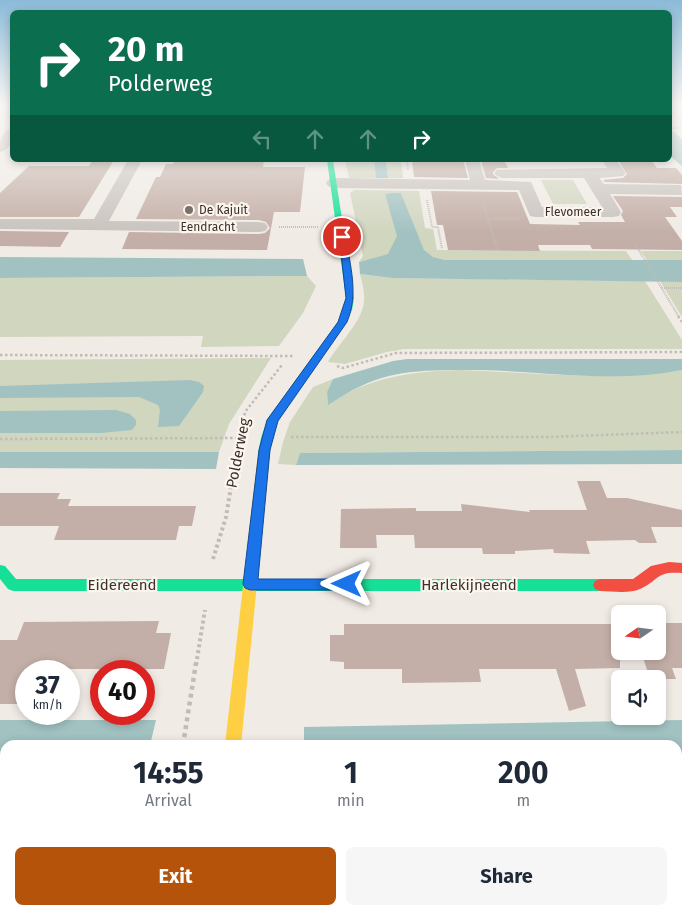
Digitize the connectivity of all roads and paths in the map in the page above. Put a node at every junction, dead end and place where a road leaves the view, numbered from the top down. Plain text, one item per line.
1 (134, 162) edge
2 (330, 162) edge
3 (610, 162) edge
4 (589, 173) junction
5 (476, 175) edge
6 (334, 183) junction
7 (425, 184) junction
8 (600, 189) junction
9 (681, 190) dead end
10 (536, 212) junction
11 (488, 219) junction
12 (0, 224) edge
13 (100, 224) junction
14 (259, 227) joint
15 (321, 227) dead end
16 (634, 242) dead end
17 (442, 249) dead end
18 (497, 249) dead end
19 (661, 288) junction
20 (682, 288) edge
21 (682, 322) edge
22 (289, 355) dead end
23 (682, 432) edge
24 (239, 438) junction
25 (266, 438) junction
26 (0, 439) edge
27 (682, 568) edge
28 (0, 570) edge
29 (209, 584) junction
30 (250, 584) junction
31 (184, 740) edge
32 (234, 740) edge

1 - 13 street
2 - 6 street, Polderweg
3 - 4 street, Flevomeer
4 - 5 street, Flevomeer
4 - 8 street, Flevomeer
5 - 7 street, Flevomeer
5 - 10 street, Flevomeer
5 - 11 path
6 - 7 street, Flevomeer
6 - 25 street, Polderweg
7 - 17 path
8 - 9 street, Flevomeer
8 - 10 street, Flevomeer
10 - 11 path, Flevomeer
11 - 18 path
12 - 13 street, Eendracht
13 - 14 street, Eendracht
14 - 15 path
16 - 19 path
19 - 20 path
19 - 21 path
22 - 24 path, Polderweg
23 - 25 path
24 - 25 path
24 - 26 path
24 - 29 path, Polderweg
25 - 30 street, Polderweg
27 - 30 street, Harlekijneend
28 - 29 street, Eidereend
29 - 30 street, Eidereend
29 - 31 path, Polderweg
30 - 32 street, Polderweg

